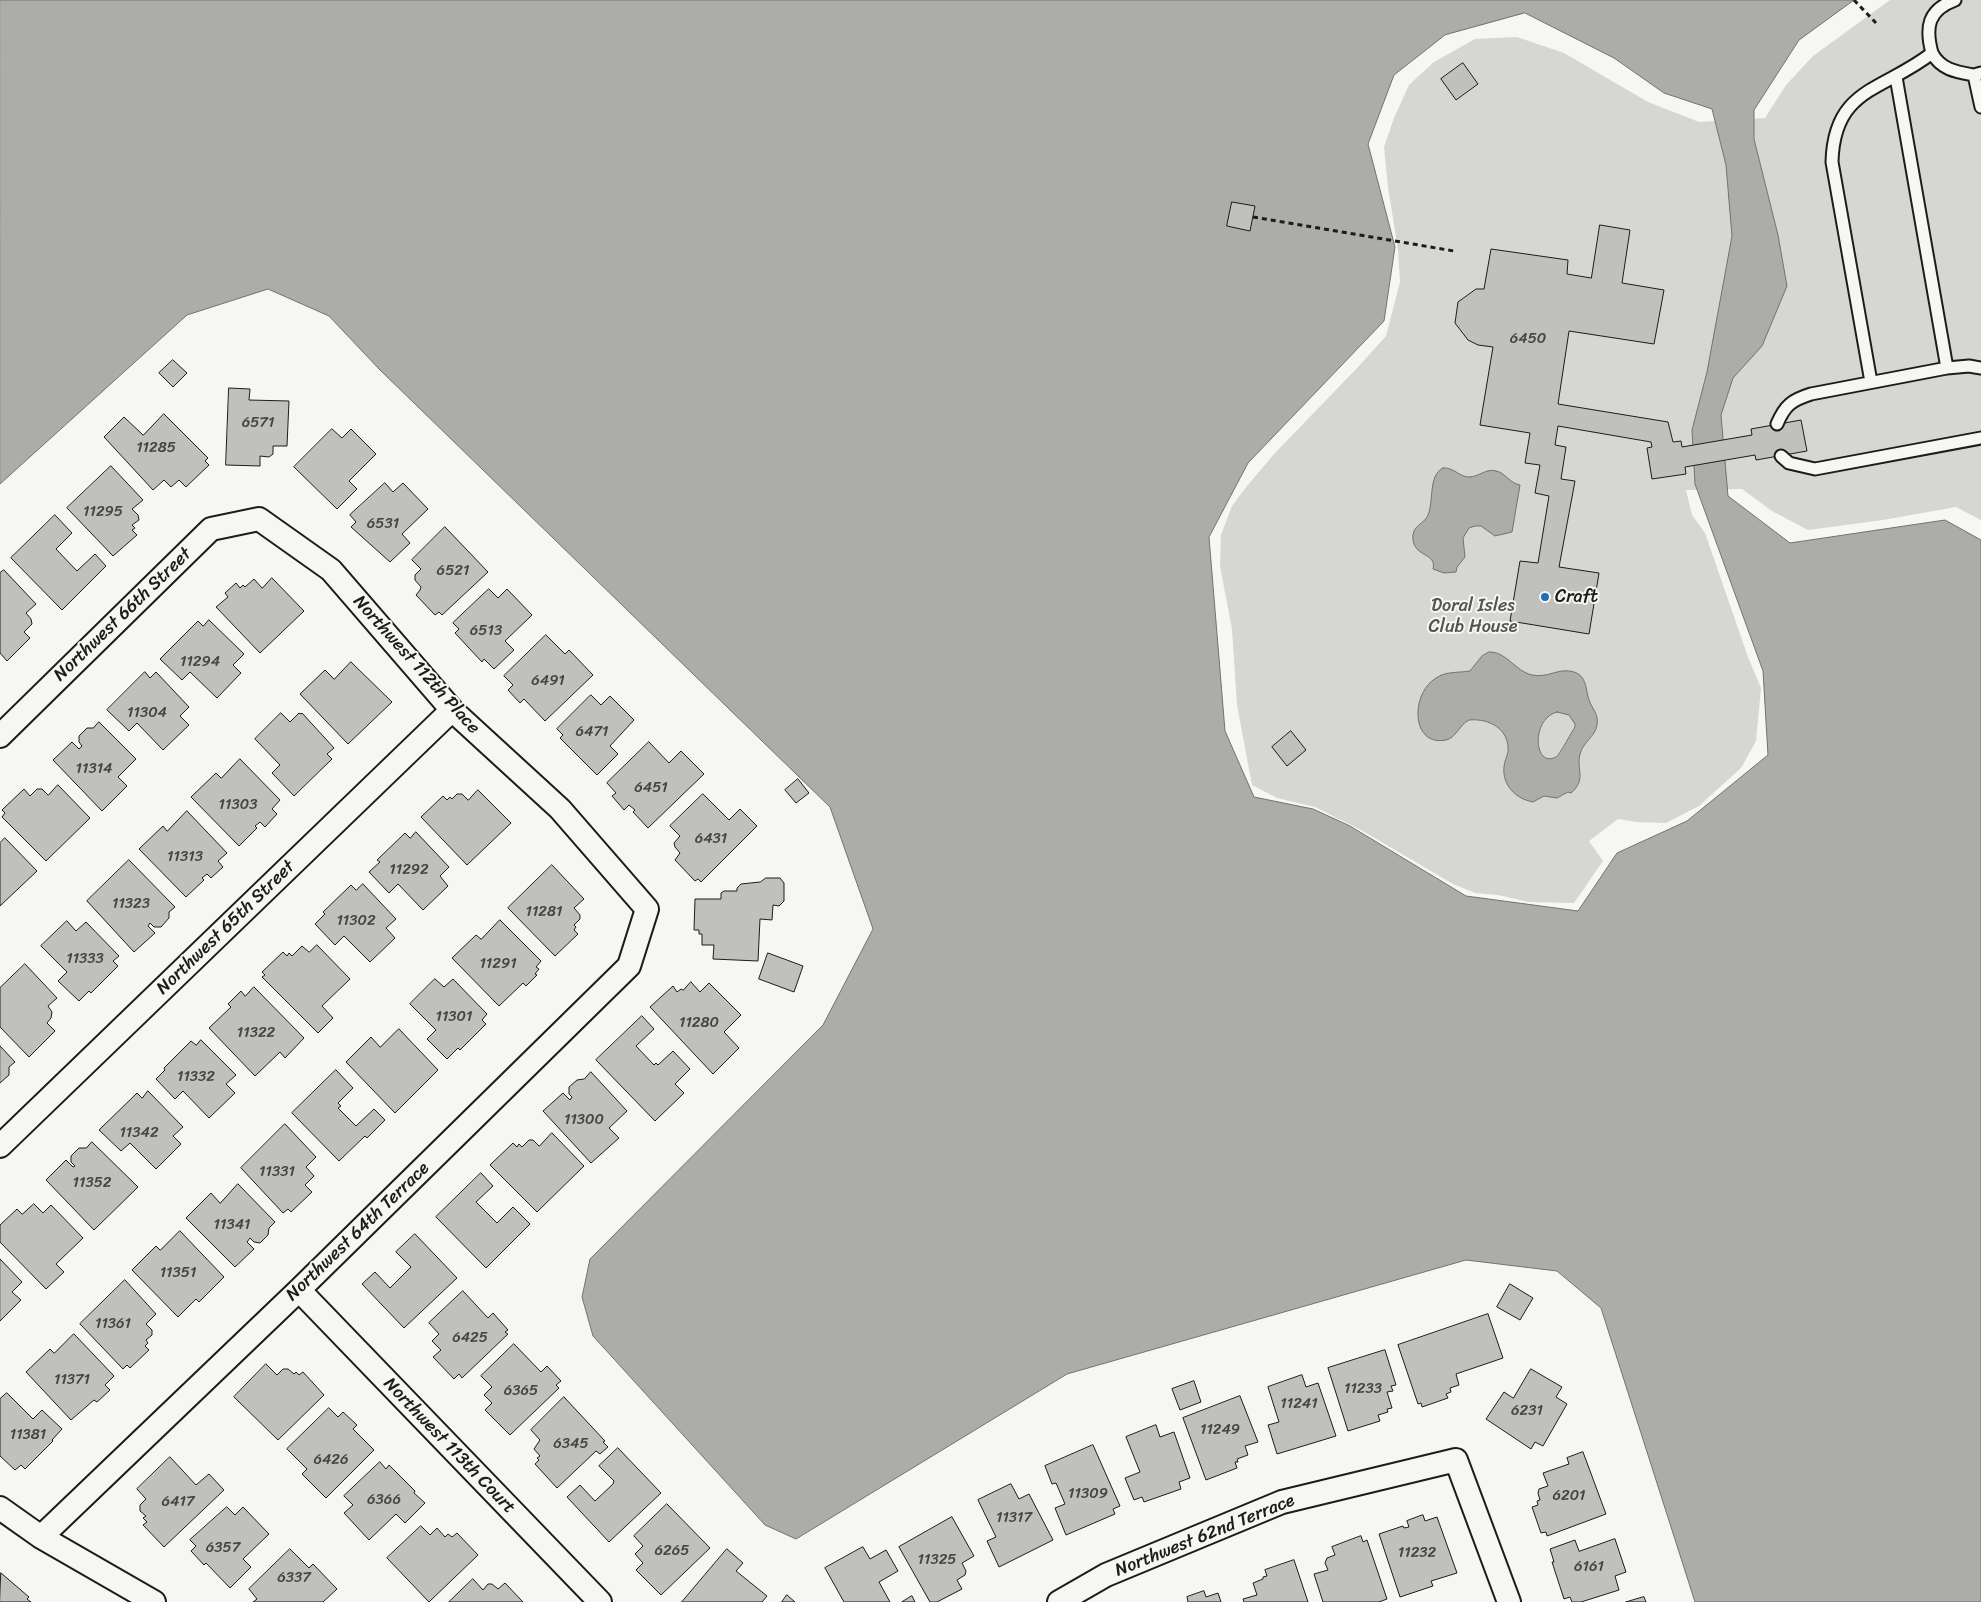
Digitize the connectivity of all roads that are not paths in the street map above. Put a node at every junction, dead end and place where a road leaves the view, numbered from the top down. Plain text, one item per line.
1 (1955, 0) edge
2 (1932, 53) junction
3 (1978, 74) edge
4 (1896, 77) junction
5 (1981, 107) edge
6 (1947, 368) junction
7 (1981, 368) edge
8 (1871, 382) junction
9 (1777, 424) dead end
10 (1981, 438) edge
11 (1781, 456) dead end
12 (259, 519) joint
13 (452, 710) junction
14 (0, 736) edge
15 (647, 909) joint
16 (0, 1146) edge
17 (299, 1290) junction
18 (0, 1508) edge
19 (41, 1537) junction
20 (1067, 1598) edge
21 (154, 1602) edge
22 (600, 1602) edge
23 (1509, 1602) edge

1 - 2 lane
2 - 3 lane
2 - 4 lane
3 - 5 lane
4 - 6 lane
4 - 8 lane
6 - 7 lane
6 - 8 lane
8 - 9 lane
10 - 11 lane
12 - 13 street, Northwest 112th Place
12 - 14 street, Northwest 66th Street
13 - 15 street, Northwest 112th Place
13 - 16 street, Northwest 65th Street
15 - 17 street, Northwest 64th Terrace
17 - 19 street, Northwest 64th Terrace
17 - 22 street, Northwest 113th Court
18 - 19 street
19 - 21 street
20 - 23 street, Northwest 62nd Terrace

